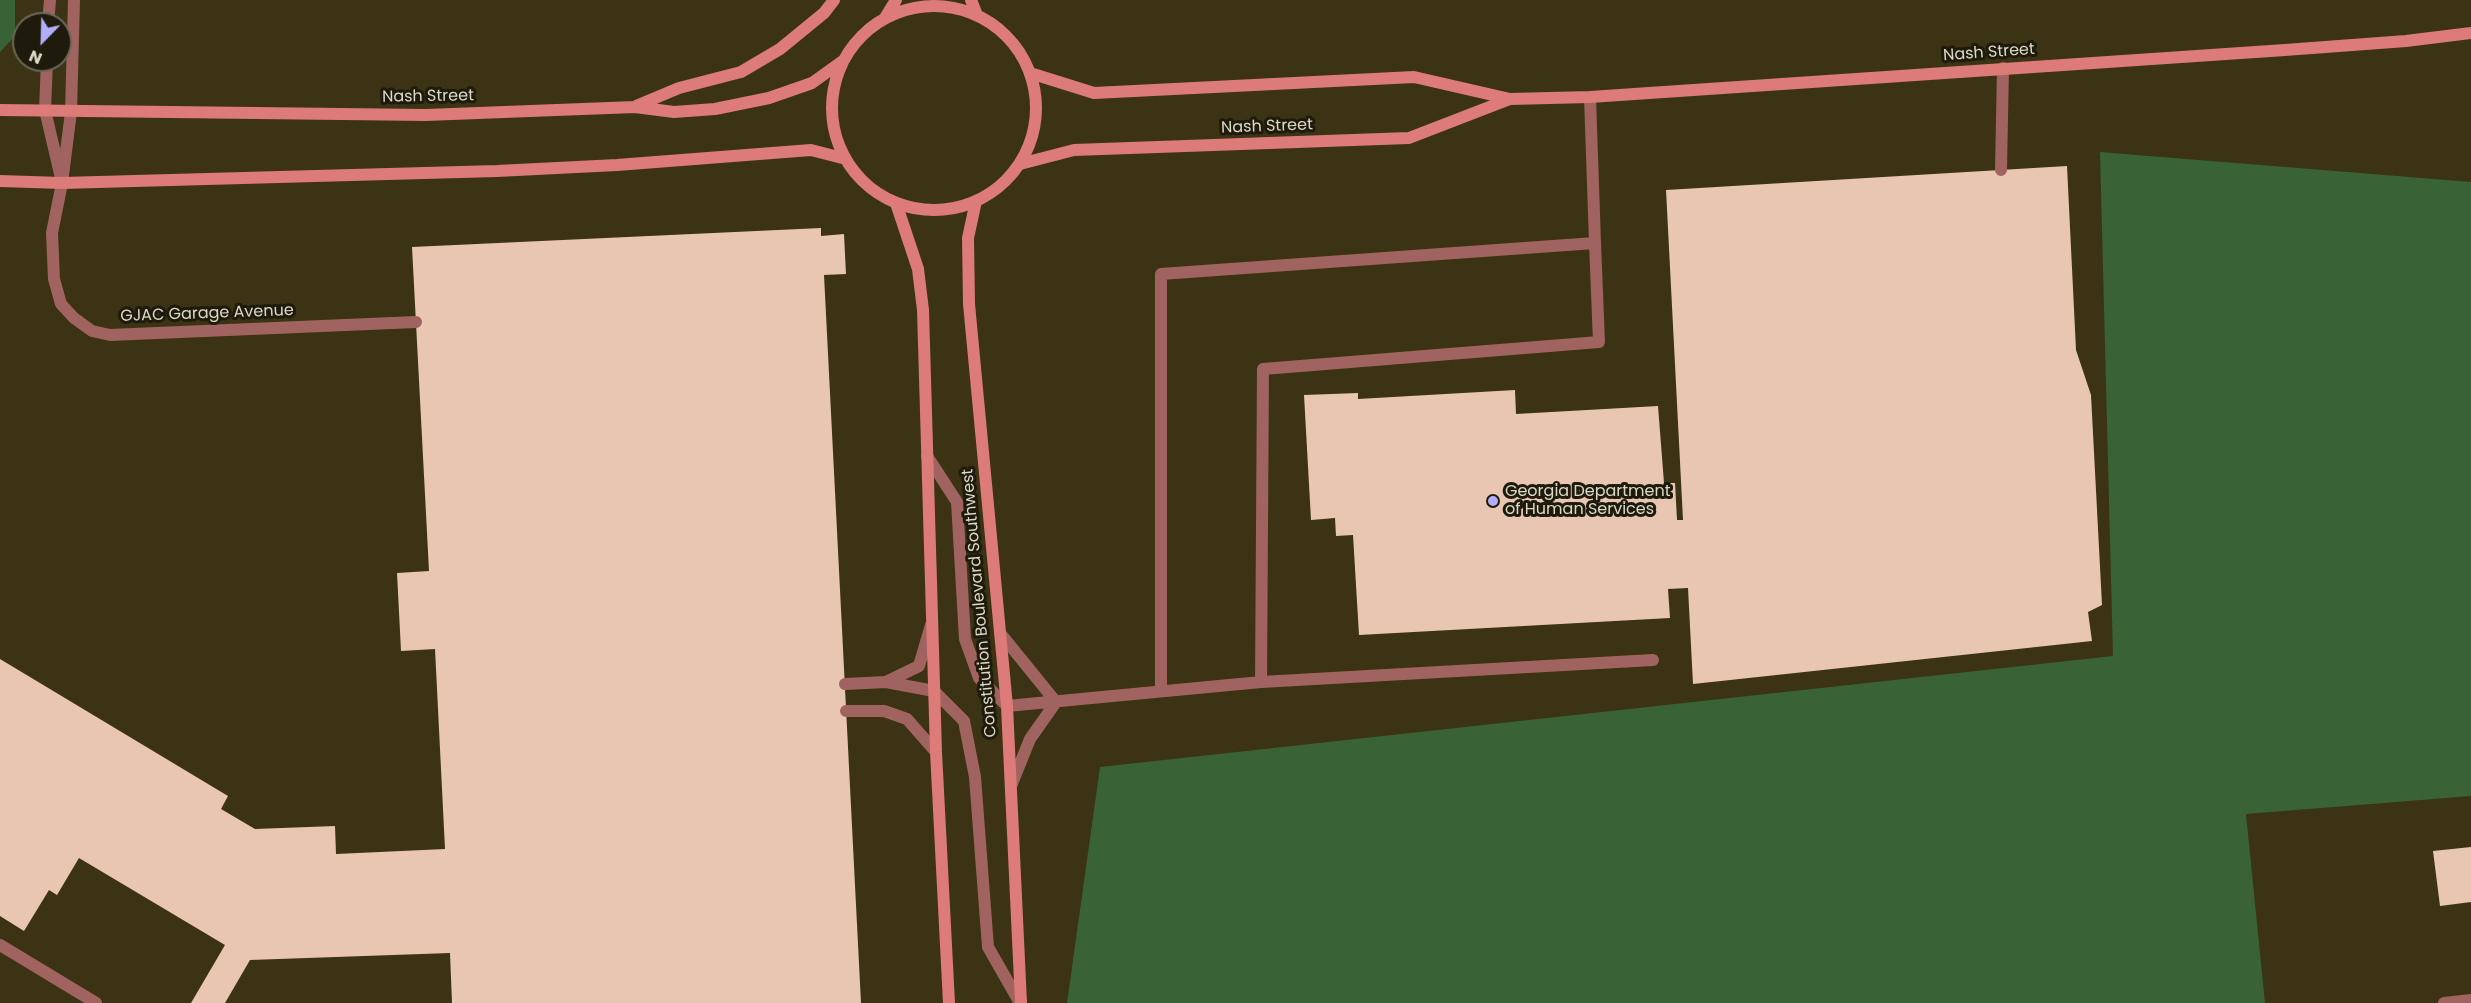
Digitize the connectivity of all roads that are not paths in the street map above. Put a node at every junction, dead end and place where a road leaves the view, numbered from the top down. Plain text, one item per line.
1 (74, 0) edge
2 (834, 0) edge
3 (896, 0) edge
4 (971, 0) edge
5 (977, 15) junction
6 (885, 18) junction
7 (2471, 33) edge
8 (844, 60) junction
9 (2002, 68) junction
10 (47, 72) edge
11 (1030, 73) junction
12 (1590, 97) junction
13 (1510, 99) junction
14 (635, 107) junction
15 (0, 110) edge
16 (45, 110) junction
17 (71, 111) junction
18 (846, 159) junction
19 (1020, 164) junction
20 (2001, 170) dead end
21 (0, 181) edge
22 (62, 183) junction
23 (976, 201) junction
24 (896, 203) junction
25 (1594, 243) junction
26 (416, 322) dead end
27 (927, 456) junction
28 (931, 624) junction
29 (1000, 633) junction
30 (1653, 660) dead end
31 (886, 682) junction
32 (1261, 682) junction
33 (845, 684) dead end
34 (1161, 690) junction
35 (933, 691) junction
36 (1056, 702) junction
37 (1007, 706) junction
38 (846, 711) dead end
39 (936, 752) junction
40 (1011, 786) junction
41 (0, 945) edge
42 (2471, 1000) edge
43 (96, 1003) edge
44 (949, 1003) edge
45 (1020, 1003) edge
46 (2444, 1003) edge

1 - 17 lane, GJAC Garage Avenue
2 - 14 street
3 - 6 street
4 - 5 street
5 - 6 street
5 - 11 street
6 - 8 street
7 - 9 street, Nash Street
8 - 14 street, Nash Street
8 - 18 street
9 - 12 street, Nash Street
9 - 20 lane
10 - 16 lane
11 - 13 street, Nash Street
11 - 19 street
12 - 13 street, Nash Street
12 - 25 lane
13 - 19 street, Nash Street
14 - 17 street, Nash Street
15 - 16 street, Nash Street
16 - 17 street, Nash Street
16 - 22 lane
17 - 22 lane, GJAC Garage Avenue
18 - 22 street
18 - 24 street
19 - 23 street
21 - 22 street
22 - 26 lane, GJAC Garage Avenue
23 - 24 street
23 - 29 street, Constitution Boulevard Southwest
24 - 27 street
25 - 32 lane
25 - 34 lane
27 - 28 street
27 - 37 lane
28 - 31 lane
28 - 35 street
29 - 36 lane
29 - 37 street, Constitution Boulevard Southwest
30 - 32 lane
31 - 33 lane
31 - 35 lane
32 - 34 lane
34 - 36 lane
35 - 39 street
35 - 45 lane
36 - 37 lane
36 - 40 lane
37 - 40 street, Constitution Boulevard Southwest
38 - 39 lane
39 - 44 street
40 - 45 street, Constitution Boulevard Southwest
41 - 43 lane
42 - 46 lane

